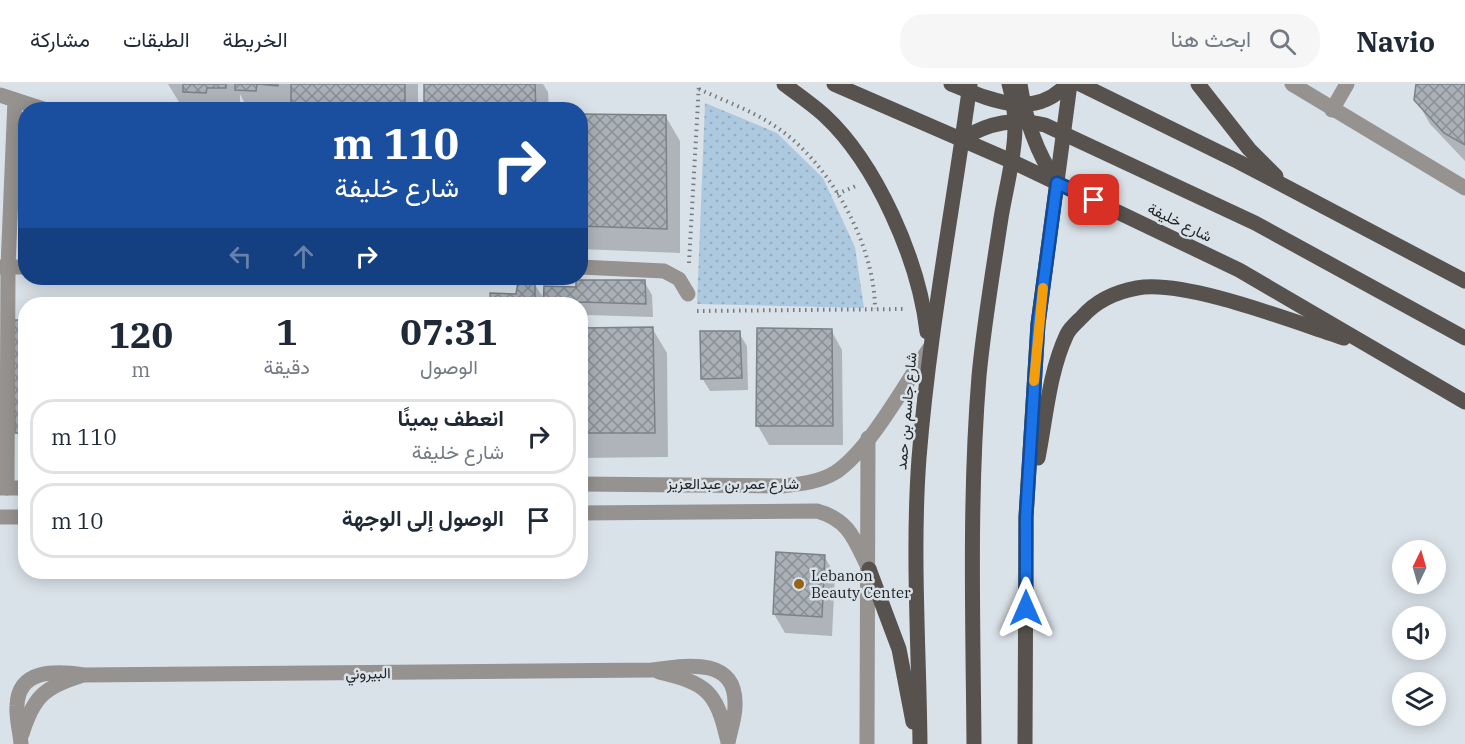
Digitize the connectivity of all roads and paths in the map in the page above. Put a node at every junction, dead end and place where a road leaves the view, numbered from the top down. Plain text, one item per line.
1 (784, 84) edge
2 (834, 84) edge
3 (951, 84) edge
4 (1009, 84) edge
5 (1020, 84) edge
6 (1068, 84) edge
7 (1080, 84) edge
8 (1198, 84) edge
9 (1292, 84) edge
10 (1347, 84) edge
11 (699, 86) edge
12 (969, 88) edge
13 (7, 97) edge
14 (22, 102) edge
15 (1332, 110) junction
16 (1020, 113) junction
17 (1063, 133) junction
18 (962, 139) junction
19 (1011, 161) junction
20 (1057, 183) junction
21 (1465, 188) edge
22 (1289, 189) junction
23 (4, 267) edge
24 (588, 267) edge
25 (1465, 281) edge
26 (688, 294) junction
27 (924, 308) junction
28 (875, 309) junction
29 (1465, 338) edge
30 (1371, 347) junction
31 (929, 349) junction
32 (1465, 402) edge
33 (868, 438) junction
34 (588, 484) edge
35 (4, 488) edge
36 (588, 513) edge
37 (0, 517) edge
38 (18, 517) edge
39 (1026, 517) junction
40 (869, 569) junction
41 (652, 670) junction
42 (21, 742) edge
43 (728, 743) edge
44 (867, 744) edge
45 (919, 744) edge
46 (975, 744) edge
47 (1025, 744) edge

1 - 27 main road
2 - 18 main road, شارع خليفة
3 - 12 main road
4 - 16 main road
5 - 16 main road
6 - 16 main road
6 - 17 main road
7 - 22 main road
8 - 22 main road
9 - 15 street
10 - 15 street
11 - 26 path
11 - 28 path
12 - 16 main road
12 - 18 main road, شارع جاسم بن حمد
13 - 14 street
13 - 23 street
15 - 21 street
16 - 17 main road
16 - 18 main road
16 - 19 main road
16 - 20 main road
17 - 20 main road
17 - 29 main road
18 - 19 main road, شارع خليفة
18 - 31 main road, شارع جاسم بن حمد
19 - 20 main road, شارع خليفة
19 - 46 main road
20 - 30 main road, شارع خليفة
20 - 39 main road
22 - 25 main road
23 - 35 street
24 - 26 street
26 - 28 path
27 - 28 path
27 - 31 main road
30 - 32 main road, شارع خليفة
30 - 39 main road
31 - 33 street, شارع عمر بن عبدالعزيز
31 - 45 main road, شارع جاسم بن حمد
33 - 34 street, شارع عمر بن عبدالعزيز
33 - 40 street
36 - 40 street, شارع عمر بن عبدالعزيز
37 - 38 street
39 - 47 main road
40 - 44 street
40 - 45 main road
41 - 42 street, البيروني
41 - 43 street, البيروني
41 - 43 street, البيروني

